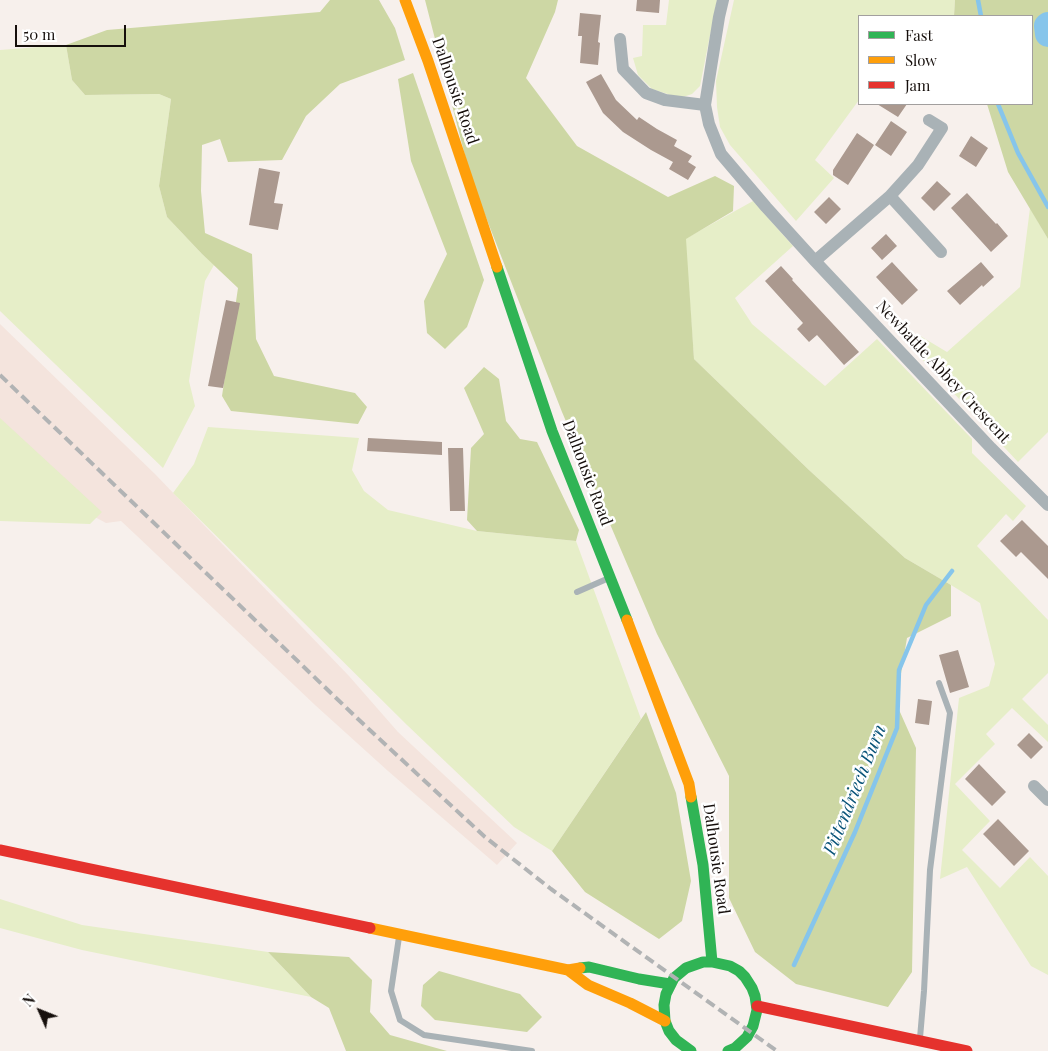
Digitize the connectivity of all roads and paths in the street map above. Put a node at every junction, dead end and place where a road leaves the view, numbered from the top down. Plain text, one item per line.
1 (405, 0) edge
2 (722, 0) edge
3 (620, 39) dead end
4 (705, 105) junction
5 (929, 120) dead end
6 (890, 196) junction
7 (941, 252) dead end
8 (815, 261) junction
9 (1048, 505) edge
10 (610, 578) junction
11 (577, 592) dead end
12 (939, 683) dead end
13 (1034, 786) dead end
14 (1047, 798) edge
15 (0, 850) edge
16 (399, 934) junction
17 (712, 962) junction
18 (568, 970) junction
19 (670, 984) junction
20 (757, 1006) junction
21 (665, 1021) junction
22 (920, 1040) junction
23 (532, 1051) edge
24 (691, 1051) edge
25 (728, 1051) edge
26 (967, 1051) edge

1 - 10 main road, Dalhousie Road
2 - 4 street, Newbattle Abbey Crescent
3 - 4 street
4 - 8 street, Newbattle Abbey Crescent
5 - 6 street
6 - 7 street
6 - 8 street
8 - 9 street, Newbattle Abbey Crescent
10 - 11 lane
10 - 17 main road, Dalhousie Road
12 - 22 lane
13 - 14 street
15 - 16 main road
16 - 18 main road
16 - 23 lane
17 - 19 main road
17 - 20 main road
18 - 19 main road
18 - 21 main road
19 - 21 main road
20 - 22 main road
20 - 25 main road
21 - 24 main road
22 - 26 main road

